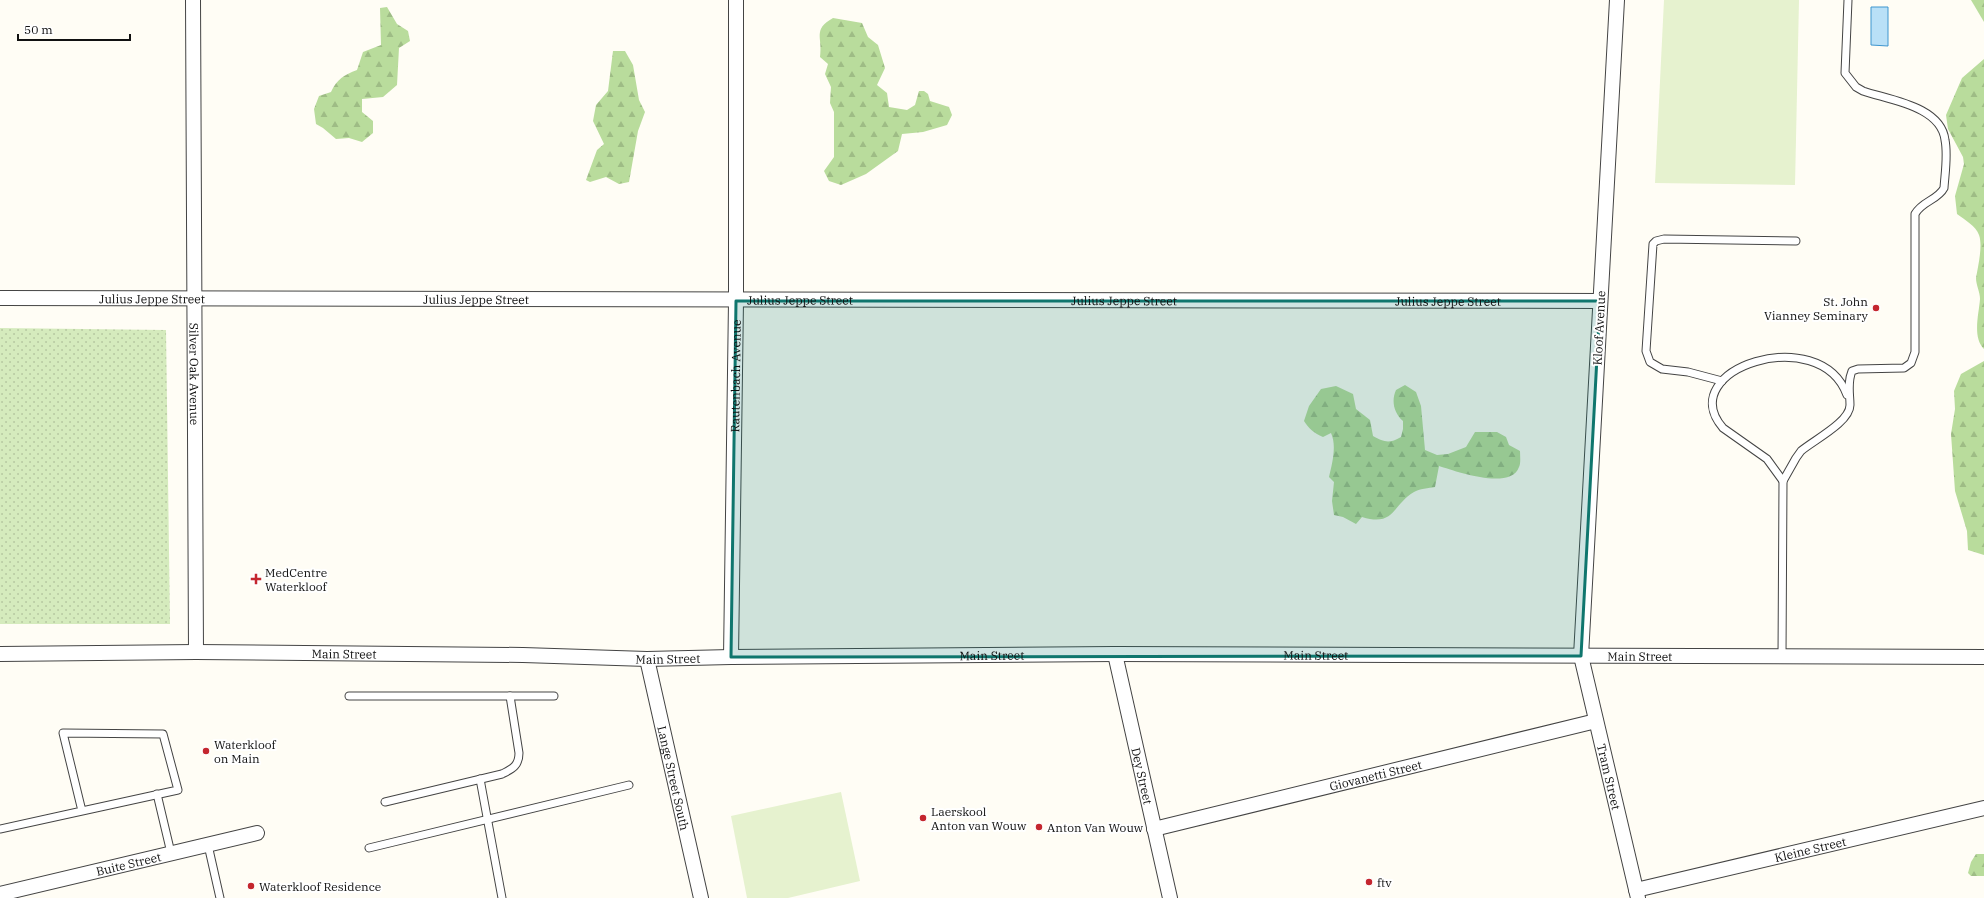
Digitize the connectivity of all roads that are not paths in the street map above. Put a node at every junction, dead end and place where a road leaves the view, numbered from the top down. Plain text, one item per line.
1 (193, 0) edge
2 (736, 0) edge
3 (1617, 0) edge
4 (1848, 0) edge
5 (1796, 241) dead end
6 (0, 298) edge
7 (195, 300) junction
8 (736, 301) junction
9 (1600, 301) junction
10 (1722, 381) junction
11 (1849, 399) junction
12 (1783, 481) junction
13 (196, 652) junction
14 (0, 654) edge
15 (1115, 654) junction
16 (1581, 656) junction
17 (1782, 656) junction
18 (731, 657) junction
19 (1984, 657) edge
20 (647, 659) junction
21 (349, 696) dead end
22 (510, 696) junction
23 (554, 696) dead end
24 (1596, 721) junction
25 (480, 779) junction
26 (629, 785) dead end
27 (157, 794) junction
28 (384, 802) dead end
29 (1984, 808) edge
30 (82, 811) junction
31 (488, 819) junction
32 (1154, 828) junction
33 (0, 830) edge
34 (257, 833) dead end
35 (208, 845) junction
36 (369, 848) dead end
37 (171, 854) junction
38 (0, 894) edge
39 (1637, 894) edge
40 (220, 898) edge
41 (502, 898) edge
42 (701, 898) edge
43 (1170, 898) edge

1 - 7 street, Silver Oak Avenue
2 - 8 street, Rautenbach Avenue
3 - 9 street, Kloof Avenue
4 - 11 lane
5 - 10 lane
6 - 7 street, Julius Jeppe Street
7 - 8 street, Julius Jeppe Street
7 - 13 street, Silver Oak Avenue
8 - 9 street, Julius Jeppe Street
8 - 18 street, Rautenbach Avenue
9 - 16 street, Kloof Avenue
10 - 11 lane
10 - 12 lane
11 - 12 lane
12 - 17 lane
13 - 14 street, Main Street
13 - 20 street, Main Street
15 - 16 street, Main Street
15 - 18 street, Main Street
15 - 32 street, Dey Street
16 - 17 street, Main Street
16 - 24 street, Tram Street
17 - 19 street, Main Street
18 - 20 street, Main Street
20 - 42 street, Lange Street South
21 - 22 lane
22 - 23 lane
22 - 25 lane
24 - 32 street, Giovanetti Street
24 - 39 street, Tram Street
25 - 28 lane
25 - 31 lane
26 - 31 lane
27 - 30 lane
27 - 30 lane
27 - 37 lane
29 - 39 street, Kleine Street
30 - 33 lane
31 - 36 lane
31 - 41 lane
32 - 43 street, Dey Street
34 - 35 street, Buite Street
35 - 37 street, Buite Street
35 - 40 lane
37 - 38 street, Buite Street

